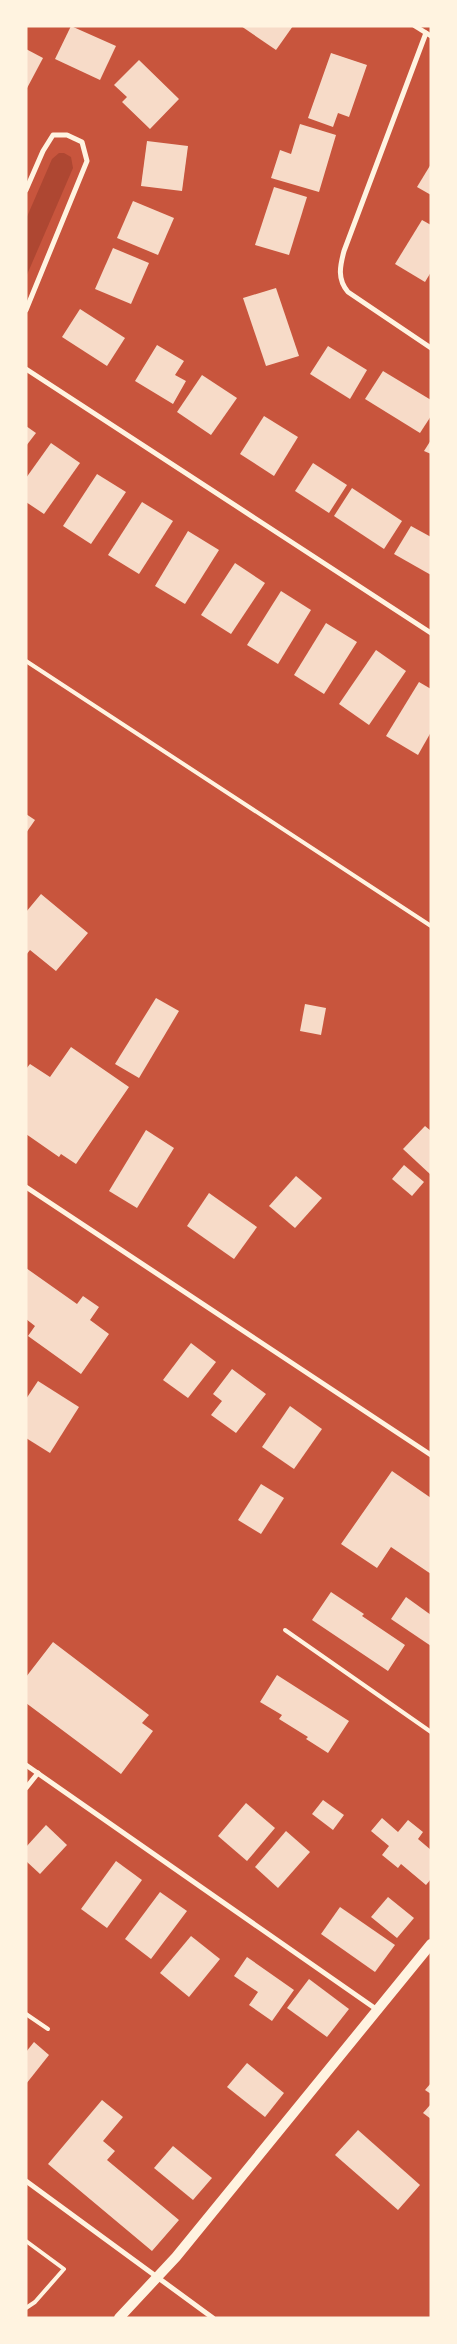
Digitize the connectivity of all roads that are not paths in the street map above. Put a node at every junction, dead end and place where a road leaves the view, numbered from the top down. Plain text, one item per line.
1 (415, 26) edge
2 (428, 35) edge
3 (26, 190) edge
4 (26, 310) edge
5 (431, 348) edge
6 (26, 369) edge
7 (431, 633) edge
8 (26, 661) edge
9 (431, 926) edge
10 (26, 1187) edge
11 (431, 1455) edge
12 (285, 1630) dead end
13 (431, 1732) edge
14 (26, 1765) edge
15 (38, 1773) junction
16 (26, 1788) edge
17 (431, 1944) edge
18 (376, 2009) junction
19 (26, 2014) edge
20 (48, 2029) dead end
21 (26, 2181) edge
22 (26, 2241) edge
23 (157, 2276) junction
24 (26, 2308) edge
25 (119, 2318) edge
26 (213, 2318) edge

1 - 2 street
2 - 5 street
3 - 4 street
6 - 7 street
8 - 9 lane
10 - 11 street
12 - 13 lane
14 - 15 street
15 - 16 street
15 - 18 street
17 - 18 main road
18 - 23 main road
19 - 20 lane
21 - 23 street
22 - 24 lane
23 - 25 main road
23 - 26 street

